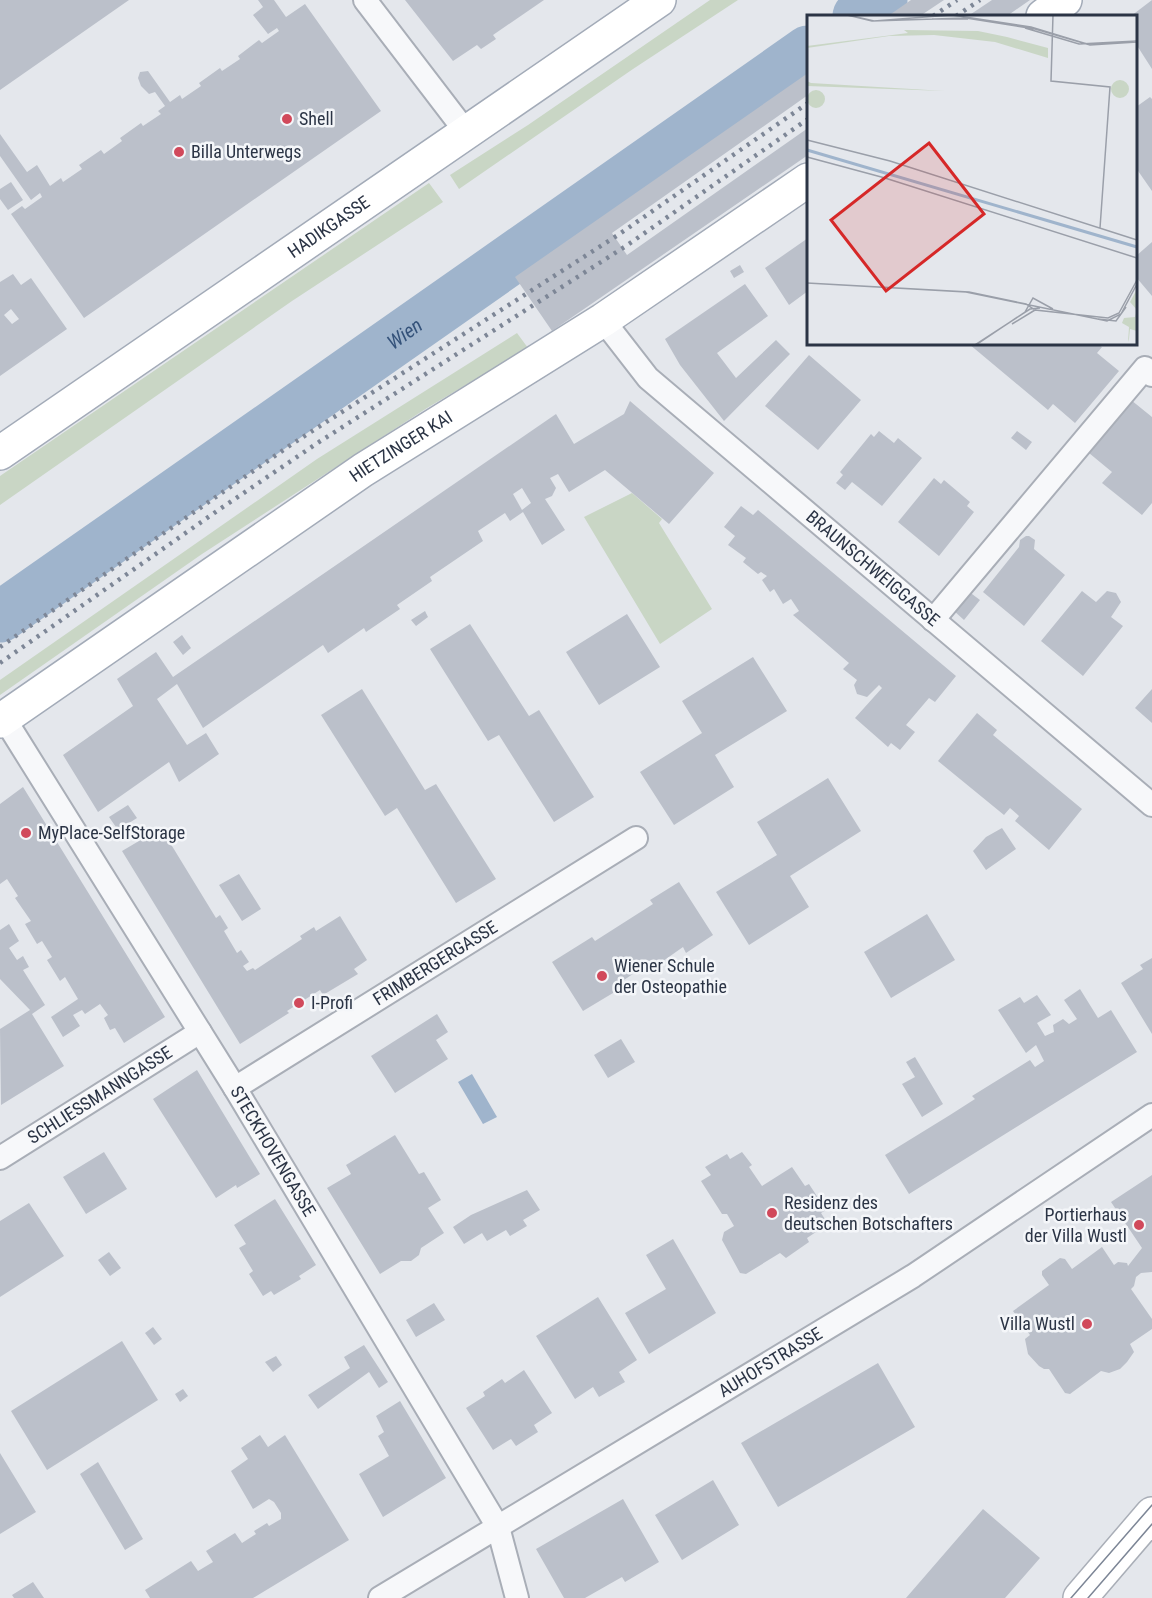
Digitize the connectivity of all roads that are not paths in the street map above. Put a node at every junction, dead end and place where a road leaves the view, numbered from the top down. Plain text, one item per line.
1 (365, 0) edge
2 (658, 0) edge
3 (1065, 0) edge
4 (1043, 15) edge
5 (466, 132) junction
6 (807, 181) edge
7 (603, 320) junction
8 (1152, 375) edge
9 (0, 453) edge
10 (933, 620) junction
11 (2, 719) edge
12 (1152, 805) edge
13 (636, 838) dead end
14 (200, 1032) junction
15 (235, 1089) junction
16 (1152, 1115) edge
17 (0, 1158) edge
18 (1152, 1514) edge
19 (498, 1527) junction
20 (380, 1598) edge
21 (517, 1598) edge
22 (1080, 1598) edge

1 - 5 street
2 - 5 main road, HADIKGASSE
3 - 4 main road
5 - 9 main road, HADIKGASSE
6 - 7 main road, HIETZINGER KAI
7 - 10 street, BRAUNSCHWEIGGASSE
7 - 11 main road, HIETZINGER KAI
8 - 10 street
10 - 12 street, BRAUNSCHWEIGGASSE
11 - 14 street, STECKHOVENGASSE
13 - 15 street, FRIMBERGERGASSE
14 - 15 street, STECKHOVENGASSE
14 - 17 street, SCHLIESSMANNGASSE
15 - 19 street, STECKHOVENGASSE
16 - 19 street, AUHOFSTRASSE
18 - 22 main road
19 - 20 street, AUHOFSTRASSE
19 - 21 street, STECKHOVENGASSE

